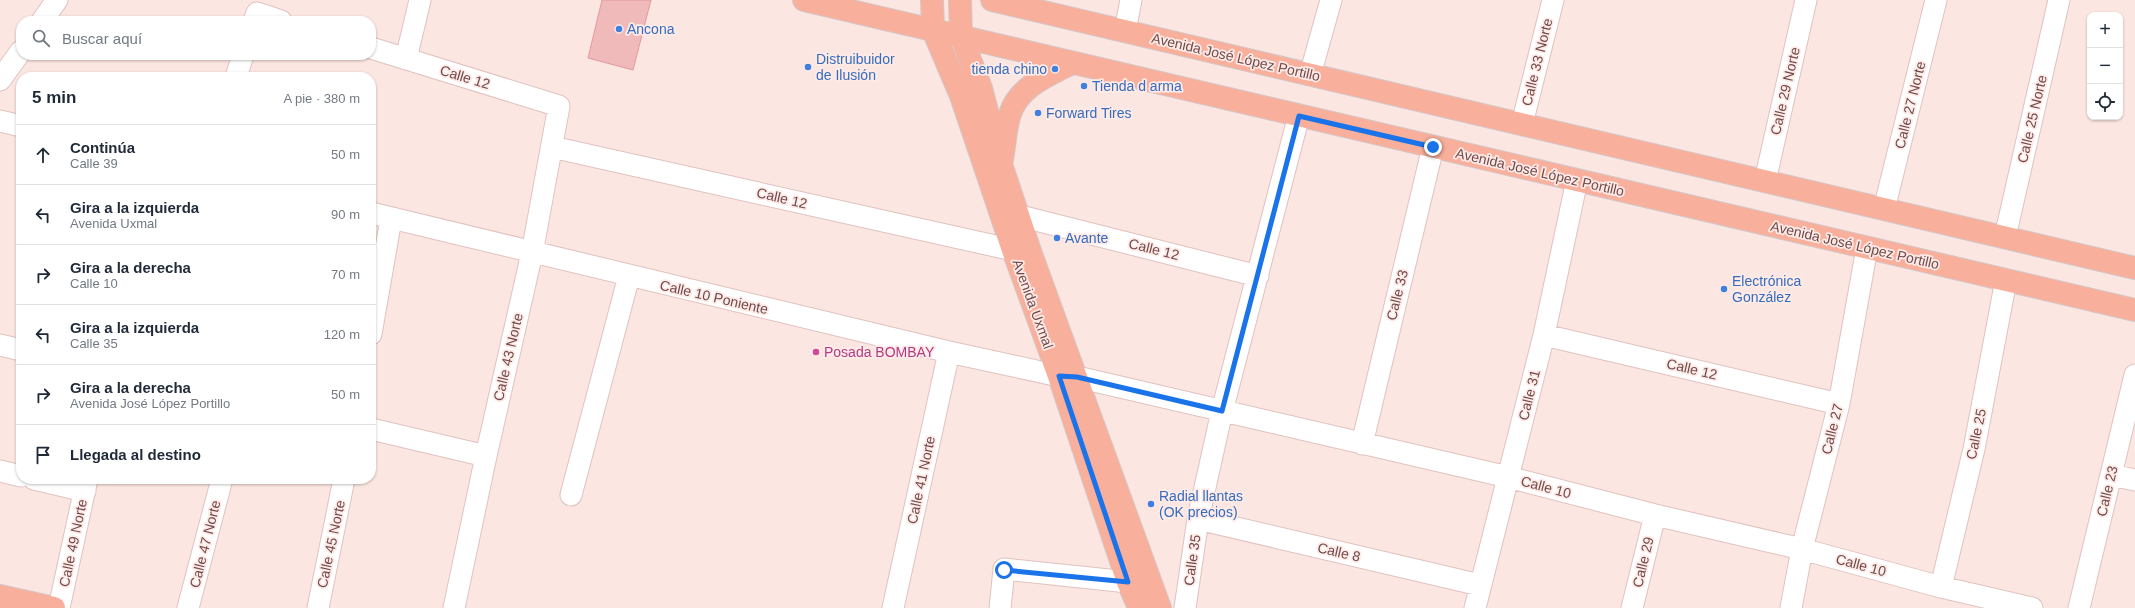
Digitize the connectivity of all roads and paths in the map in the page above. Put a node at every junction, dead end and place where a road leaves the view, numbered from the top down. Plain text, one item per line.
1 (57, 0) edge
2 (420, 0) edge
3 (804, 0) edge
4 (932, 0) edge
5 (960, 0) edge
6 (992, 0) edge
7 (1131, 0) edge
8 (1331, 0) edge
9 (1553, 0) edge
10 (1806, 0) edge
11 (1936, 0) edge
12 (2059, 0) edge
13 (46, 16) edge
14 (933, 30) junction
15 (1125, 31) junction
16 (961, 36) junction
17 (376, 50) edge
18 (16, 58) edge
19 (406, 59) junction
20 (241, 60) edge
21 (1072, 63) junction
22 (238, 72) edge
23 (1310, 75) junction
24 (0, 80) edge
25 (559, 106) joint
26 (1299, 116) junction
27 (0, 121) edge
28 (1522, 124) junction
29 (16, 125) edge
30 (552, 147) junction
31 (1433, 147) junction
32 (1002, 164) junction
33 (1577, 180) junction
34 (1765, 181) junction
35 (1884, 209) junction
36 (376, 214) edge
37 (1011, 215) junction
38 (391, 218) junction
39 (2005, 238) junction
40 (1867, 248) junction
41 (1013, 250) junction
42 (532, 253) junction
43 (2135, 268) edge
44 (629, 276) junction
45 (1258, 276) junction
46 (2006, 280) junction
47 (376, 305) edge
48 (2135, 310) edge
49 (1544, 335) junction
50 (0, 345) edge
51 (16, 349) edge
52 (949, 352) junction
53 (2135, 375) edge
54 (1068, 376) junction
55 (1839, 404) junction
56 (1222, 411) junction
57 (376, 430) edge
58 (1362, 444) junction
59 (486, 456) junction
60 (0, 471) edge
61 (16, 475) edge
62 (2111, 475) junction
63 (1508, 477) junction
64 (2135, 480) edge
65 (221, 484) edge
66 (343, 484) edge
67 (86, 485) edge
68 (571, 495) dead end
69 (1655, 515) junction
70 (1198, 519) junction
71 (1802, 549) junction
72 (1128, 582) junction
73 (1480, 585) junction
74 (1941, 587) junction
75 (0, 596) edge
76 (54, 608) edge
77 (59, 608) edge
78 (188, 608) edge
79 (318, 608) edge
80 (454, 608) edge
81 (893, 608) edge
82 (1000, 608) edge
83 (1139, 608) edge
84 (1160, 608) edge
85 (1185, 608) edge
86 (1474, 608) edge
87 (1632, 608) edge
88 (1791, 608) edge
89 (2032, 608) edge
90 (2079, 608) edge

1 - 13 street
2 - 19 street
3 - 14 main road, Avenida José López Portillo
4 - 14 main road, Avenida Uxmal
5 - 16 main road, Avenida Uxmal
6 - 15 main road, Avenida José López Portillo
7 - 15 street
8 - 23 street
9 - 28 street, Calle 33 Norte
10 - 34 street, Calle 29 Norte
11 - 35 street, Calle 27 Norte
12 - 39 street, Calle 25 Norte
14 - 16 main road, Avenida José López Portillo
14 - 37 main road, Avenida Uxmal
15 - 23 main road, Avenida José López Portillo
16 - 21 main road, Avenida José López Portillo
16 - 32 main road, Avenida Uxmal
17 - 19 street, Calle 12
18 - 24 street
19 - 25 street, Calle 12
20 - 22 street
21 - 26 main road, Avenida José López Portillo
21 - 32 main road
23 - 28 main road, Avenida José López Portillo
25 - 30 street, Calle 43 Norte
26 - 31 main road, Avenida José López Portillo
26 - 45 street, Calle 35
27 - 29 street
28 - 34 main road, Avenida José López Portillo
30 - 41 street, Calle 12
30 - 42 street, Calle 43 Norte
31 - 33 main road, Avenida José López Portillo
31 - 58 street, Calle 33
32 - 37 main road, Avenida Uxmal
33 - 40 main road, Avenida José López Portillo
33 - 49 street, Calle 31
34 - 35 main road, Avenida José López Portillo
35 - 39 main road, Avenida José López Portillo
36 - 38 street, Calle 10 Poniente
37 - 41 main road, Avenida Uxmal
37 - 45 street, Calle 12
37 - 54 main road, Avenida Uxmal
38 - 42 street, Calle 10 Poniente
38 - 47 street
39 - 43 main road, Avenida José López Portillo
40 - 46 main road, Avenida José López Portillo
40 - 55 street, Calle 27
41 - 54 main road, Avenida Uxmal
42 - 44 street, Calle 10 Poniente
42 - 59 street, Calle 43 Norte
44 - 52 street, Calle 10 Poniente
44 - 68 street
45 - 56 street, Calle 35
46 - 48 main road, Avenida José López Portillo
46 - 74 street, Calle 25
49 - 55 street, Calle 12
49 - 63 street, Calle 31
50 - 51 street
52 - 54 street, Calle 10 Poniente
52 - 81 street, Calle 41 Norte
53 - 62 street, Calle 23
54 - 56 street, Calle 10
54 - 72 main road, Avenida Uxmal
54 - 84 main road, Avenida Uxmal
55 - 71 street, Calle 27
56 - 58 street, Calle 10
56 - 70 street, Calle 35
57 - 59 street
58 - 63 street, Calle 10
59 - 80 street, Calle 43 Norte
60 - 61 street
62 - 64 street
62 - 90 street, Calle 23
63 - 69 street, Calle 10
63 - 73 street, Calle 31
65 - 78 street, Calle 47 Norte
66 - 79 street, Calle 45 Norte
67 - 77 street, Calle 49 Norte
69 - 71 street, Calle 10
69 - 87 street, Calle 29
70 - 73 street, Calle 8
70 - 85 street, Calle 35
71 - 74 street, Calle 10
71 - 88 street, Calle 27
72 - 82 street
72 - 83 main road, Avenida Uxmal
73 - 86 street, Calle 31
74 - 89 street, Calle 10
75 - 76 main road

